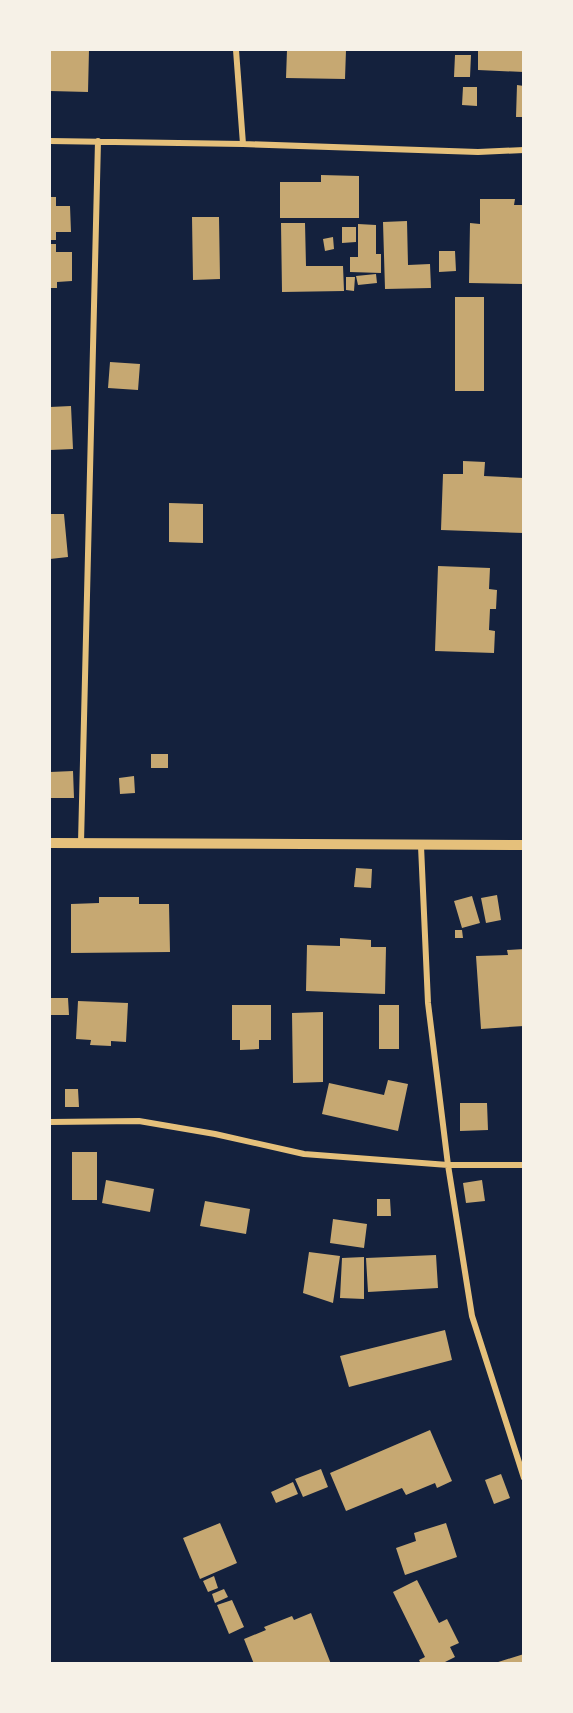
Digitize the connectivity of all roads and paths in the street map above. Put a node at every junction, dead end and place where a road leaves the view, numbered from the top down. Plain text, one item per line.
1 (236, 50) edge
2 (50, 141) edge
3 (98, 141) junction
4 (243, 144) junction
5 (524, 150) edge
6 (50, 843) edge
7 (81, 843) junction
8 (524, 845) edge
9 (422, 846) junction
10 (50, 1122) edge
11 (524, 1165) edge
12 (447, 1166) junction
13 (524, 1478) edge

1 - 4 street
2 - 3 street
3 - 4 street
3 - 7 street
4 - 5 street
6 - 7 street
7 - 9 street
8 - 9 street
9 - 12 street
10 - 12 street
11 - 12 street
12 - 13 street

